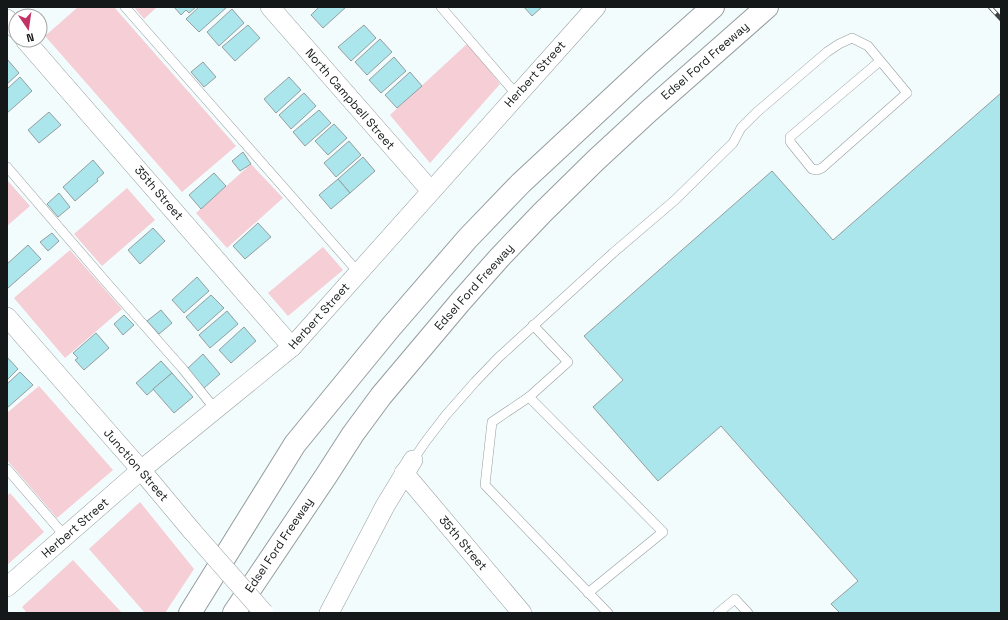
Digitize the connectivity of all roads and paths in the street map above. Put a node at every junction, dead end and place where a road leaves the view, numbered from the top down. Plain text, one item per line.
1 (125, 7) edge
2 (270, 7) edge
3 (441, 7) edge
4 (596, 7) edge
5 (713, 7) edge
6 (767, 7) edge
7 (32, 48) edge
8 (880, 61) junction
9 (517, 95) junction
10 (7, 167) edge
11 (431, 191) junction
12 (358, 272) junction
13 (7, 317) edge
14 (533, 325) junction
15 (292, 347) junction
16 (529, 398) junction
17 (215, 409) junction
18 (408, 467) junction
19 (7, 469) edge
20 (141, 470) junction
21 (65, 536) junction
22 (7, 587) edge
23 (588, 592) junction
24 (190, 613) edge
25 (234, 613) edge
26 (264, 613) edge
27 (329, 613) edge
28 (522, 613) edge
29 (608, 613) edge
30 (718, 613) edge
31 (748, 613) edge

1 - 12 lane
2 - 11 street, North Campbell Street
3 - 9 lane
4 - 9 street, Herbert Street
5 - 24 highway
6 - 25 highway, Edsel Ford Freeway
7 - 15 street, 35th Street
8 - 8 lane
8 - 14 lane
9 - 11 street, Herbert Street
10 - 17 lane
11 - 12 street, Herbert Street
12 - 15 street, Herbert Street
13 - 20 street, Junction Street
14 - 16 lane
14 - 18 lane
15 - 17 street, Herbert Street
16 - 23 lane
16 - 23 lane
17 - 20 street, Herbert Street
18 - 27 street
18 - 28 street, 35th Street
19 - 21 lane
20 - 21 street, Herbert Street
20 - 26 street, Junction Street, bridge
21 - 22 street, Herbert Street
23 - 29 lane
30 - 31 lane

